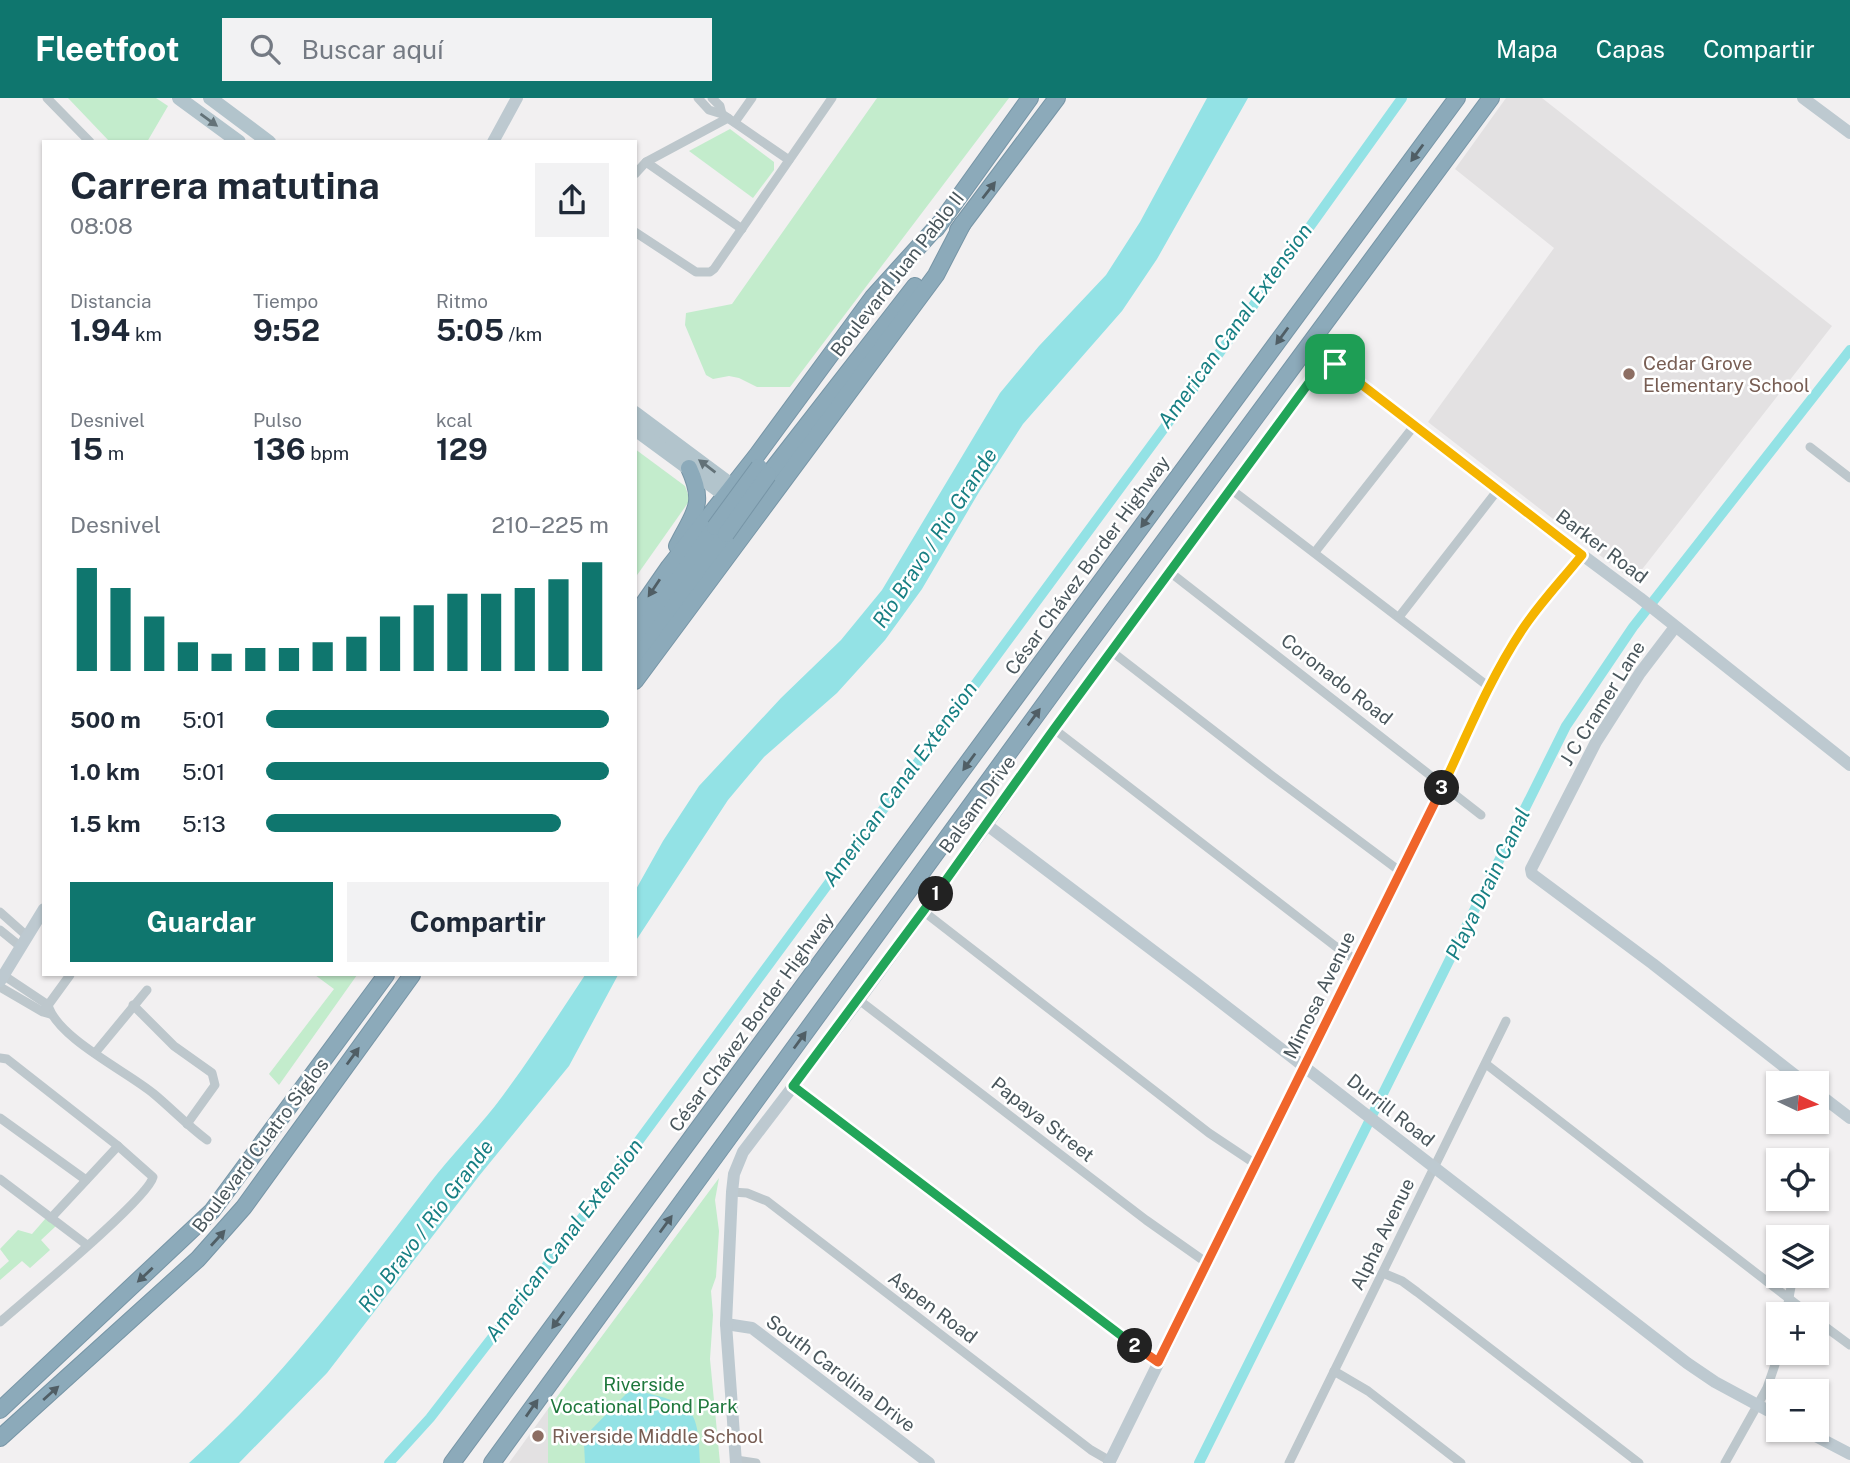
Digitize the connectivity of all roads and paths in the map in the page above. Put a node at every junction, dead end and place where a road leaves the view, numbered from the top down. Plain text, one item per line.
1 (47, 98) edge
2 (179, 98) edge
3 (210, 98) edge
4 (517, 98) edge
5 (698, 98) edge
6 (712, 98) edge
7 (752, 98) edge
8 (832, 98) edge
9 (1030, 98) edge
10 (1057, 98) edge
11 (1457, 98) edge
12 (1490, 98) edge
13 (1803, 98) edge
14 (728, 118) junction
15 (1850, 133) edge
16 (88, 140) edge
17 (236, 140) edge
18 (266, 140) edge
19 (494, 140) edge
20 (789, 160) junction
21 (646, 162) junction
22 (637, 172) edge
23 (940, 223) junction
24 (963, 223) junction
25 (742, 229) junction
26 (637, 233) edge
27 (1329, 362) joint
28 (637, 415) edge
29 (1414, 426) junction
30 (637, 430) edge
31 (1810, 447) dead end
32 (689, 468) junction
33 (766, 471) junction
34 (1850, 478) edge
35 (1232, 490) junction
36 (729, 491) junction
37 (1497, 491) junction
38 (758, 512) junction
39 (719, 533) junction
40 (1315, 552) junction
41 (1582, 555) junction
42 (669, 567) junction
43 (1171, 573) junction
44 (637, 614) edge
45 (1399, 617) junction
46 (1675, 627) junction
47 (637, 637) edge
48 (1111, 651) junction
49 (637, 659) edge
50 (637, 677) edge
51 (1489, 687) junction
52 (1054, 729) junction
53 (1850, 765) edge
54 (1443, 787) junction
55 (1480, 815) dead end
56 (987, 825) junction
57 (1401, 872) junction
58 (923, 911) junction
59 (0, 912) edge
60 (42, 912) edge
61 (0, 930) edge
62 (24, 941) junction
63 (1357, 961) junction
64 (69, 976) edge
65 (385, 976) edge
66 (411, 976) edge
67 (1, 981) edge
68 (147, 990) dead end
69 (859, 1000) junction
70 (133, 1005) junction
71 (47, 1010) junction
72 (1506, 1021) dead end
73 (95, 1053) junction
74 (0, 1058) edge
75 (1486, 1064) junction
76 (1305, 1068) junction
77 (1790, 1071) edge
78 (793, 1086) junction
79 (1829, 1102) edge
80 (0, 1118) edge
81 (1850, 1118) edge
82 (187, 1125) junction
83 (207, 1140) dead end
84 (118, 1146) junction
85 (1256, 1165) junction
86 (1434, 1168) junction
87 (0, 1179) edge
88 (86, 1180) junction
89 (732, 1192) junction
90 (51, 1218) junction
91 (87, 1245) junction
92 (1207, 1263) junction
93 (1382, 1273) junction
94 (1791, 1288) edge
95 (1789, 1300) junction
96 (1792, 1302) edge
97 (0, 1322) edge
98 (726, 1324) junction
99 (1829, 1330) edge
100 (1850, 1345) edge
101 (1158, 1362) junction
102 (1776, 1365) edge
103 (1334, 1371) junction
104 (1757, 1405) junction
105 (0, 1410) edge
106 (1766, 1410) edge
107 (481, 1424) junction
108 (0, 1438) edge
109 (1827, 1442) edge
110 (1850, 1454) edge
111 (494, 1461) edge
112 (736, 1462) edge
113 (1109, 1462) edge
114 (444, 1463) edge
115 (452, 1463) edge
116 (756, 1463) edge
117 (929, 1463) edge
118 (1289, 1463) edge
119 (1461, 1463) edge
120 (1639, 1463) edge
121 (1725, 1463) edge

1 - 16 street
2 -> 17 main road
3 - 18 main road
4 - 19 street
5 - 14 street
6 - 14 street
7 - 14 street
8 - 20 street
9 - 23 highway, Boulevard Juan Pablo II
24 -> 10 highway, Boulevard Juan Pablo II
11 -> 107 highway, César Chávez Border Highway
111 -> 12 highway
13 - 15 street
14 - 20 street
14 - 21 street
20 - 25 street
21 - 22 street
21 - 25 street
23 - 33 highway, Boulevard Juan Pablo II
23 - 33 highway
24 - 33 highway, Boulevard Juan Pablo II
24 - 33 highway
25 - 26 street
27 - 29 street, Barker Road
27 - 35 street, Balsam Drive
36 -> 28 main road
29 - 37 street, Barker Road
29 - 40 street
30 - 32 main road
31 - 34 street
32 - 36 main road
32 - 42 highway
33 - 36 highway
33 - 38 highway
33 - 39 highway, bridge
35 - 40 street
35 - 43 street, Balsam Drive
36 - 38 main road
36 - 39 highway
37 - 41 street, Barker Road
37 - 45 street
38 - 39 highway
39 - 42 highway
39 - 47 highway
39 - 49 highway
39 - 50 highway
40 - 45 street
41 - 46 street, Barker Road
41 - 51 street, Mimosa Avenue
42 -> 44 highway
43 - 48 street, Balsam Drive
43 - 54 street, Coronado Road
45 - 51 street
46 - 53 street, Barker Road
46 - 77 street, J C Cramer Lane
48 - 52 street, Balsam Drive
48 - 57 street
51 - 54 street, Mimosa Avenue
52 - 56 street, Balsam Drive
52 - 63 street
54 - 55 street, Coronado Road
54 - 57 street, Mimosa Avenue
56 - 58 street, Balsam Drive
56 - 76 street, Durrill Road
57 - 63 street, Mimosa Avenue
58 - 69 street, Balsam Drive
58 - 85 street
59 - 62 street
60 - 62 street
61 - 62 street
62 - 67 street
63 - 76 street, Mimosa Avenue
64 - 71 street
65 -> 105 highway, Boulevard Cuatro Siglos
108 -> 66 highway, Boulevard Cuatro Siglos
67 - 71 street
68 - 70 street
69 - 78 street, Balsam Drive
69 - 92 street, Papaya Street
70 - 73 street
70 - 82 street
71 - 73 street
72 - 75 street, Alpha Avenue
73 - 82 street
74 - 84 street
75 - 86 street, Alpha Avenue
75 - 95 street
76 - 85 street, Mimosa Avenue
76 - 86 street, Durrill Road
78 - 89 street, Balsam Drive
78 - 101 street
79 - 81 street
80 - 88 street
82 - 83 street
84 - 88 street
84 - 91 street
85 - 92 street, Mimosa Avenue
86 - 93 street, Alpha Avenue
86 - 104 street, Durrill Road
87 - 90 street
88 - 90 street
89 - 98 street, Balsam Drive
89 - 113 street, Aspen Road
90 - 91 street
91 - 97 street
92 - 101 street, Mimosa Avenue
93 - 103 street, Alpha Avenue
93 - 120 street
94 - 95 street
95 - 96 street
98 - 112 street, Balsam Drive
98 - 117 street, South Carolina Drive
99 - 100 street
101 - 113 street, Mimosa Avenue
102 - 104 street
103 - 118 street, Alpha Avenue
103 - 119 street
104 - 106 street, Durrill Road
104 - 121 street
107 - 114 highway
107 - 115 highway, César Chávez Border Highway
109 - 110 street
112 - 116 street

